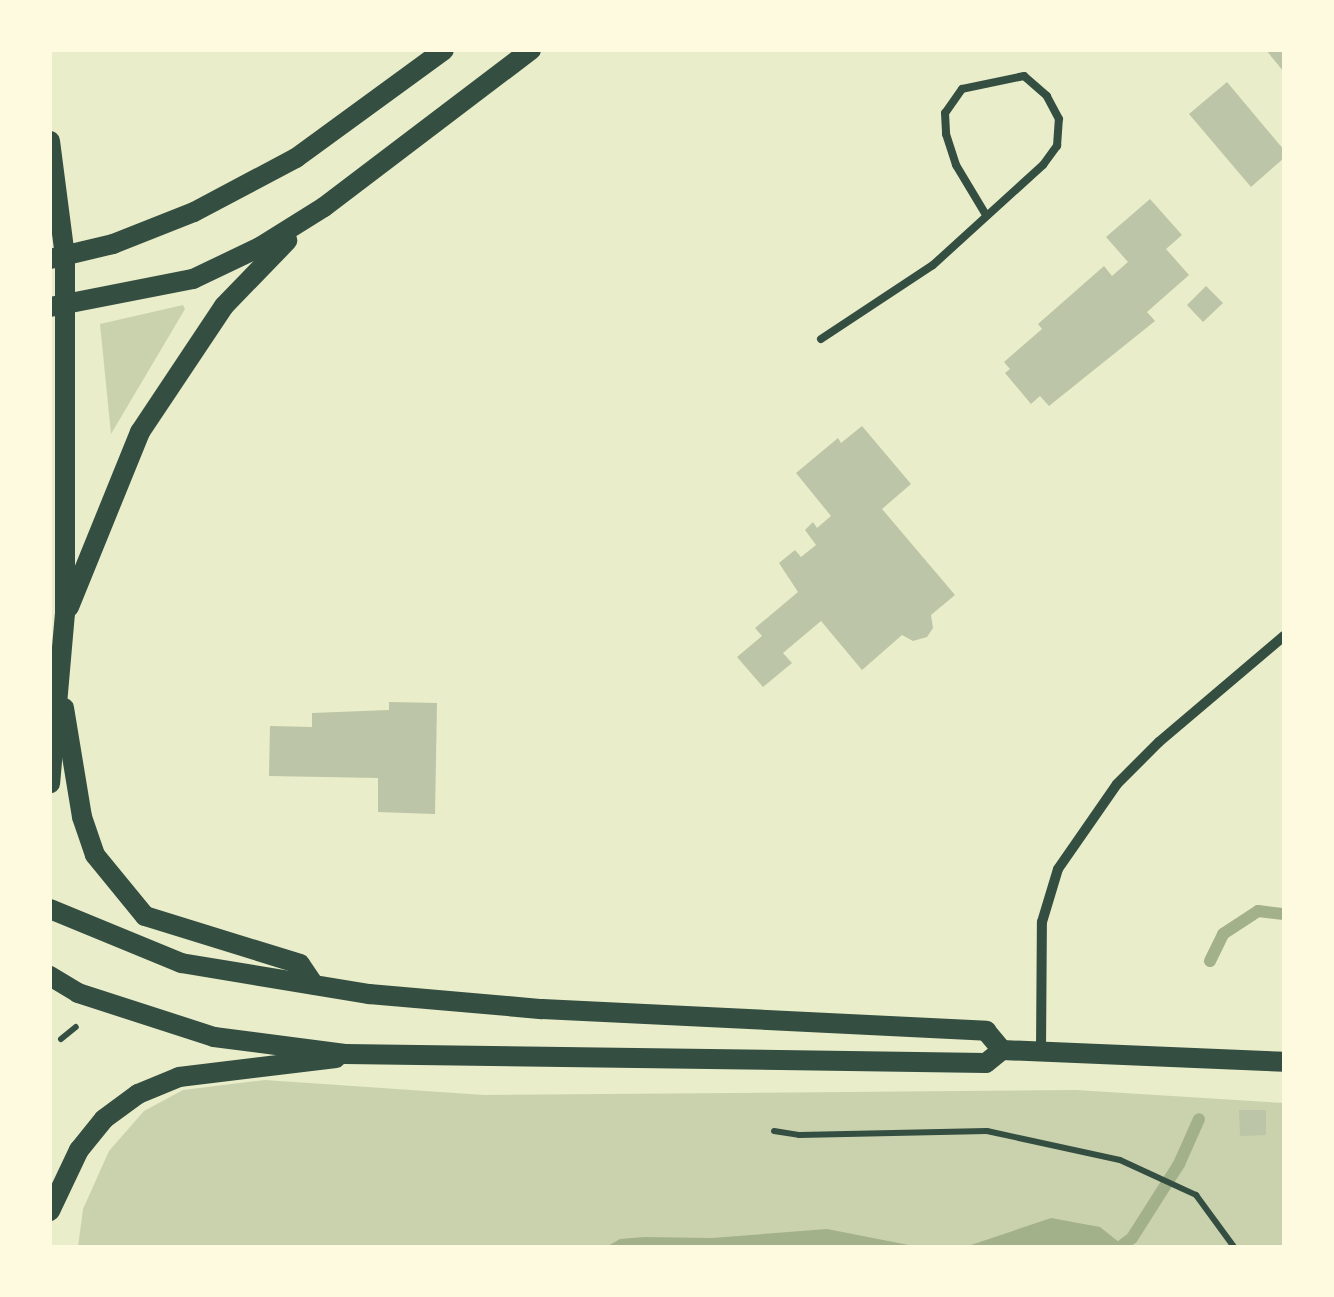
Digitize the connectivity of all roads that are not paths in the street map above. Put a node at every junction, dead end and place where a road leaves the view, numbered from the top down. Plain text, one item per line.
1 (444, 50) edge
2 (531, 50) edge
3 (50, 141) edge
4 (324, 207) junction
5 (986, 215) junction
6 (57, 258) edge
7 (57, 306) edge
8 (821, 340) dead end
9 (65, 612) junction
10 (1284, 636) edge
11 (58, 687) junction
12 (50, 783) edge
13 (50, 909) edge
14 (50, 976) edge
15 (314, 986) junction
16 (1002, 1050) junction
17 (1041, 1052) junction
18 (344, 1054) junction
19 (1284, 1062) edge
20 (50, 1211) edge

1 - 6 main road
2 - 4 main road
3 - 6 main road
4 - 7 main road
4 - 9 main road
5 - 5 lane
5 - 8 lane
6 - 7 main road
7 - 9 main road
9 - 11 main road
10 - 17 street
11 - 12 main road
11 - 15 main road
13 - 15 main road
14 - 18 main road
15 - 16 main road
16 - 17 main road
16 - 18 main road
17 - 19 main road
18 - 20 main road

